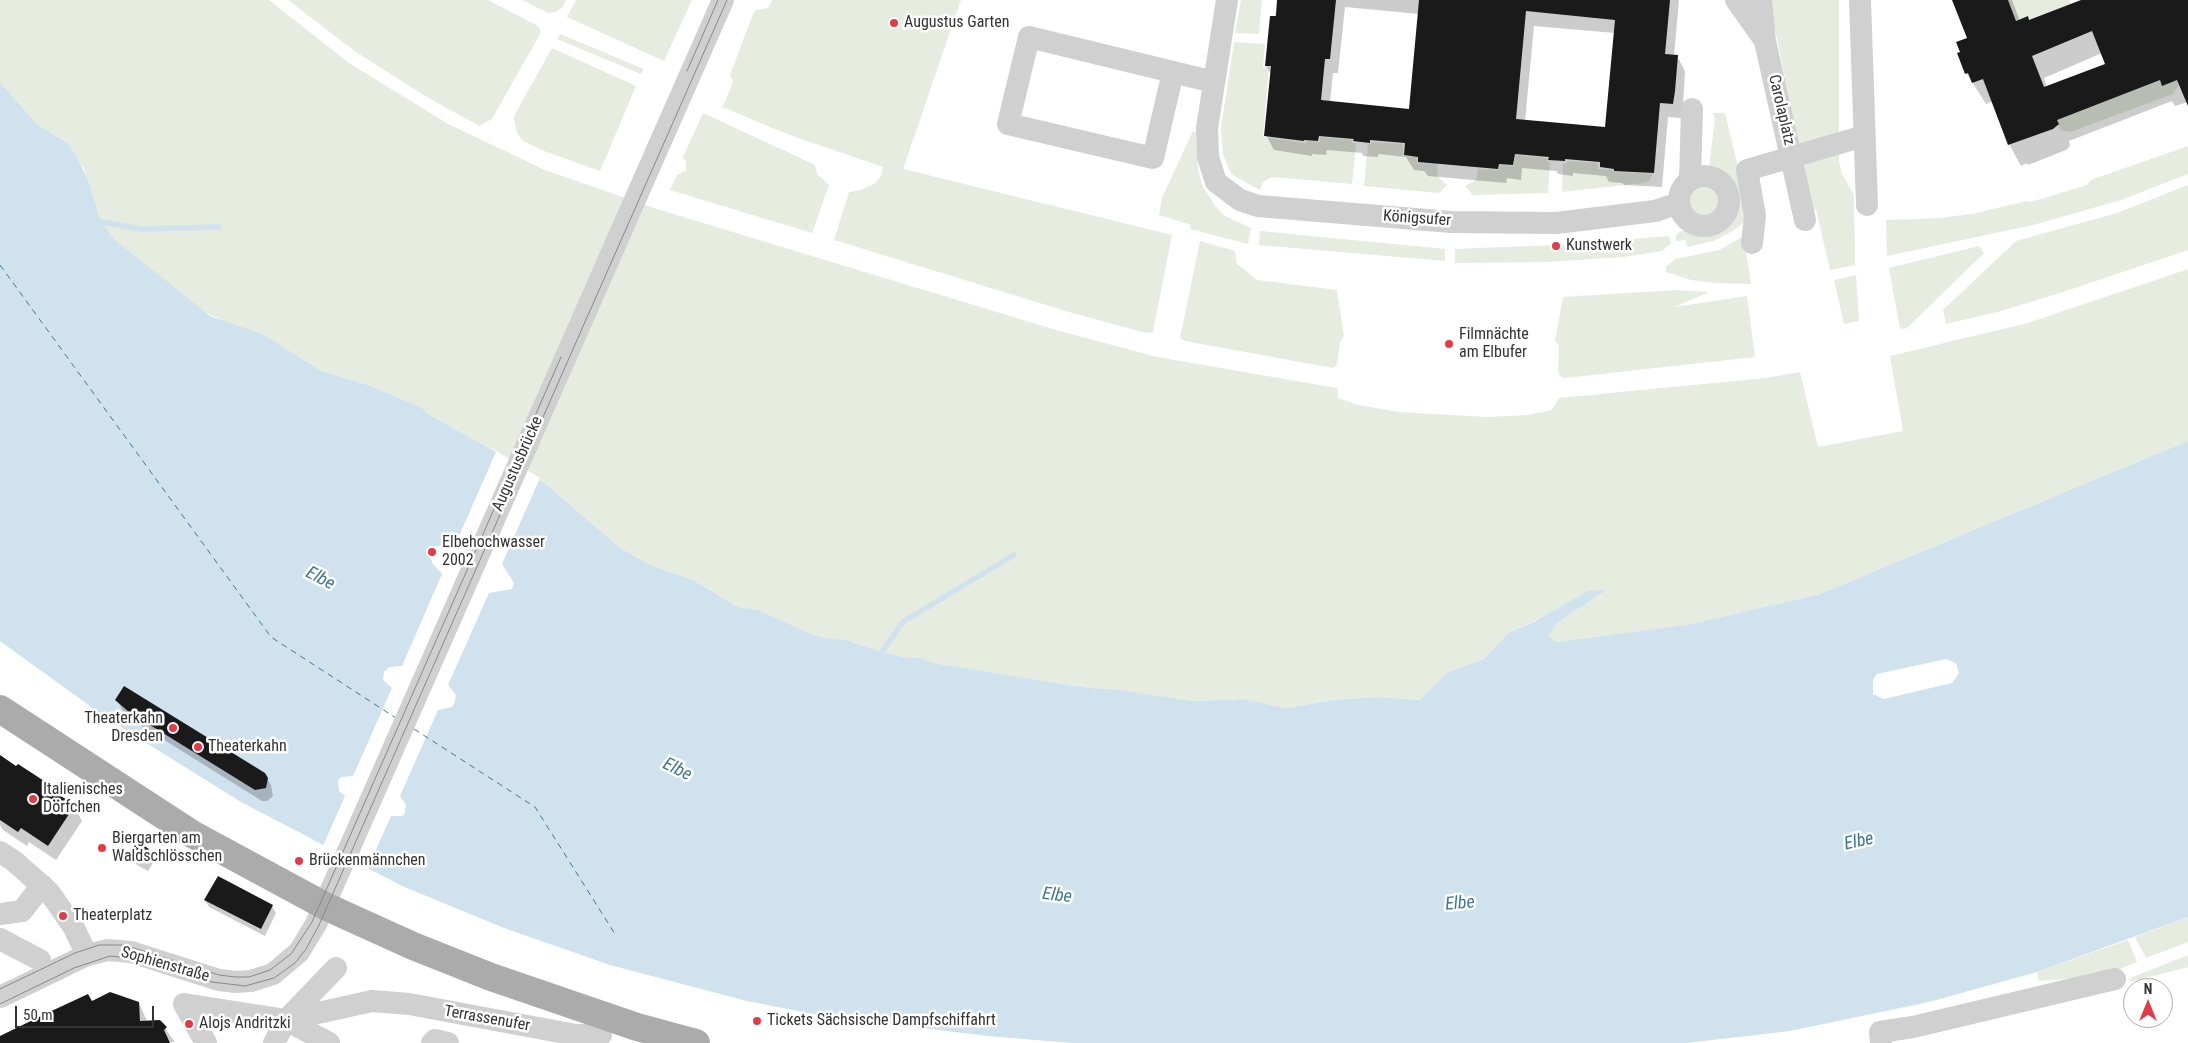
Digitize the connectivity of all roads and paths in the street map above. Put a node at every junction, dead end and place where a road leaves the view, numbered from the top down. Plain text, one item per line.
1 (723, 0) edge
2 (1227, 0) edge
3 (1736, 0) edge
4 (1761, 0) edge
5 (1860, 0) edge
6 (1766, 45) junction
7 (1173, 72) junction
8 (1214, 82) junction
9 (1692, 109) dead end
10 (1864, 136) junction
11 (1791, 157) junction
12 (1690, 180) junction
13 (1679, 202) junction
14 (1867, 205) dead end
15 (1805, 220) dead end
16 (1752, 243) dead end
17 (0, 709) edge
18 (0, 852) edge
19 (42, 885) junction
20 (0, 914) edge
21 (316, 924) joint
22 (0, 939) edge
23 (88, 955) junction
24 (40, 960) dead end
25 (336, 968) dead end
26 (2115, 979) dead end
27 (0, 997) edge
28 (286, 1020) junction
29 (602, 1031) edge
30 (206, 1043) edge
31 (274, 1043) edge
32 (302, 1043) edge
33 (329, 1043) edge
34 (432, 1043) edge
35 (448, 1043) edge
36 (696, 1043) edge
37 (1881, 1043) edge

1 - 21 street, Augustusbrücke
2 - 8 street, Königsufer
3 - 6 street
4 - 6 street, Carolaplatz
5 - 10 street
6 - 11 street, Carolaplatz
7 - 7 street
7 - 8 street
8 - 13 street, Königsufer
9 - 12 street
10 - 11 street
10 - 14 street
11 - 15 street, Carolaplatz
11 - 16 street
12 - 13 street
12 - 13 street
17 - 29 main road
18 - 19 street
19 - 20 street
19 - 23 street
21 - 23 street, Sophienstraße
22 - 24 street
23 - 27 street, Sophienstraße
25 - 28 street
26 - 37 street
28 - 29 street, Terrassenufer
28 - 30 street
28 - 31 street
28 - 32 street
28 - 33 street
29 - 36 main road
34 - 35 street

